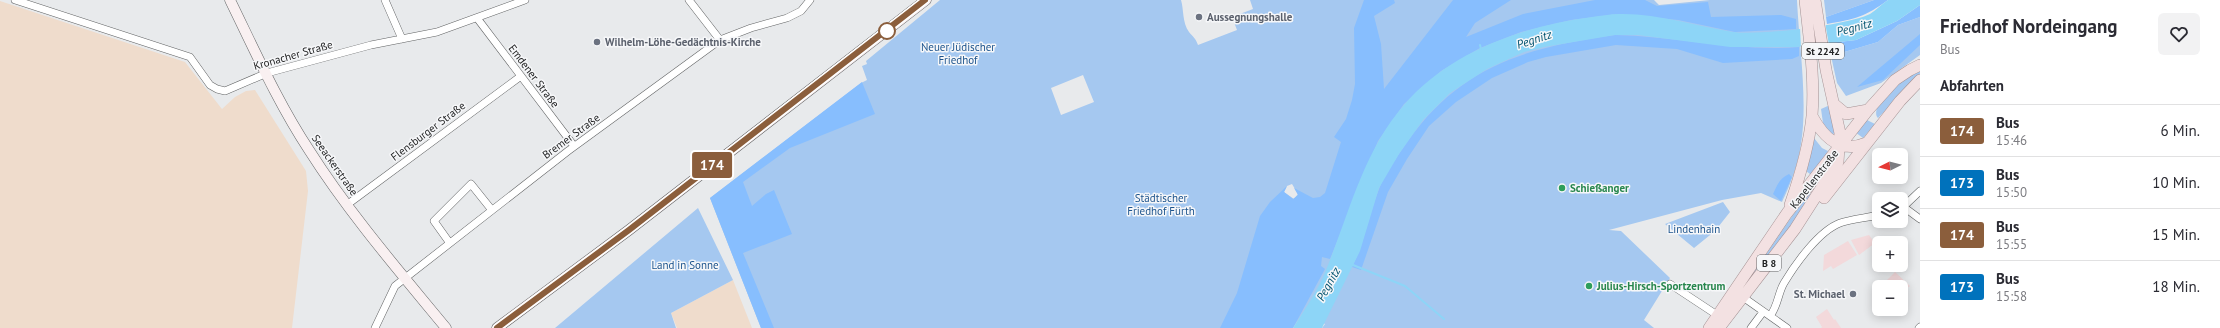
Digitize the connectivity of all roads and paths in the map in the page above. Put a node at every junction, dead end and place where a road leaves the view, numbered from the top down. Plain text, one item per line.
1 (15, 0) edge
2 (230, 0) edge
3 (386, 0) edge
4 (525, 0) edge
5 (688, 0) edge
6 (810, 0) edge
7 (926, 0) edge
8 (1805, 0) edge
9 (1815, 0) edge
10 (477, 18) junction
11 (402, 39) junction
12 (720, 40) junction
13 (1919, 66) edge
14 (267, 73) junction
15 (521, 76) junction
16 (1920, 80) edge
17 (1834, 103) junction
18 (1868, 110) junction
19 (1812, 113) junction
20 (1866, 143) junction
21 (574, 146) junction
22 (1840, 146) junction
23 (1808, 186) junction
24 (1920, 191) edge
25 (1817, 195) junction
26 (348, 204) junction
27 (1908, 204) edge
28 (491, 209) junction
29 (1908, 212) edge
30 (1787, 213) junction
31 (1872, 217) edge
32 (1920, 219) edge
33 (1795, 229) junction
34 (449, 242) junction
35 (405, 279) junction
36 (1670, 284) dead end
37 (1733, 291) junction
38 (1743, 297) junction
39 (1763, 312) junction
40 (1770, 316) junction
41 (1720, 321) edge
42 (375, 328) edge
43 (446, 328) edge
44 (497, 328) edge
45 (1709, 328) edge
46 (1751, 328) edge
47 (1788, 328) edge

1 - 14 street, Kronacher Straße
2 - 14 main road, Seeackerstraße
3 - 11 street
4 - 10 street, Kronacher Straße
5 - 12 street
6 - 12 street, Bremer Straße
7 - 44 main road
8 - 19 main road, St 2242
9 - 17 main road, St 2242
10 - 11 street, Kronacher Straße
10 - 15 street, Emdener Straße
11 - 14 street, Kronacher Straße
12 - 21 street, Bremer Straße
13 - 18 main road, B 8
14 - 26 main road, Seeackerstraße
15 - 21 street, Emdener Straße
15 - 26 street, Flensburger Straße
16 - 20 main road, B 8
17 - 18 main road
17 - 22 main road
18 - 22 main road, B 8
19 - 22 main road
19 - 30 main road
20 - 22 main road
20 - 33 main road, Kapellenstraße / B 8
21 - 28 street, Bremer Straße
22 - 23 main road, Kapellenstraße / B 8
22 - 25 main road, Kapellenstraße
23 - 25 street
23 - 30 main road, Kapellenstraße / B 8
24 - 27 street
25 - 33 main road, Kapellenstraße
26 - 35 main road, Seeackerstraße
28 - 34 street, Bremer Straße
28 - 34 street
29 - 32 street
30 - 37 main road, Kapellenstraße / B 8
31 - 40 street
33 - 38 main road, Kapellenstraße / B 8
34 - 35 street, Bremer Straße
35 - 42 street, Bremer Straße
35 - 43 main road, Seeackerstraße
36 - 41 street
37 - 38 street
37 - 41 main road, Kapellenstraße / B 8
38 - 39 street
38 - 41 main road, Kapellenstraße / B 8
39 - 40 street
39 - 46 street
40 - 47 street
41 - 45 main road, Kapellenstraße / B 8

